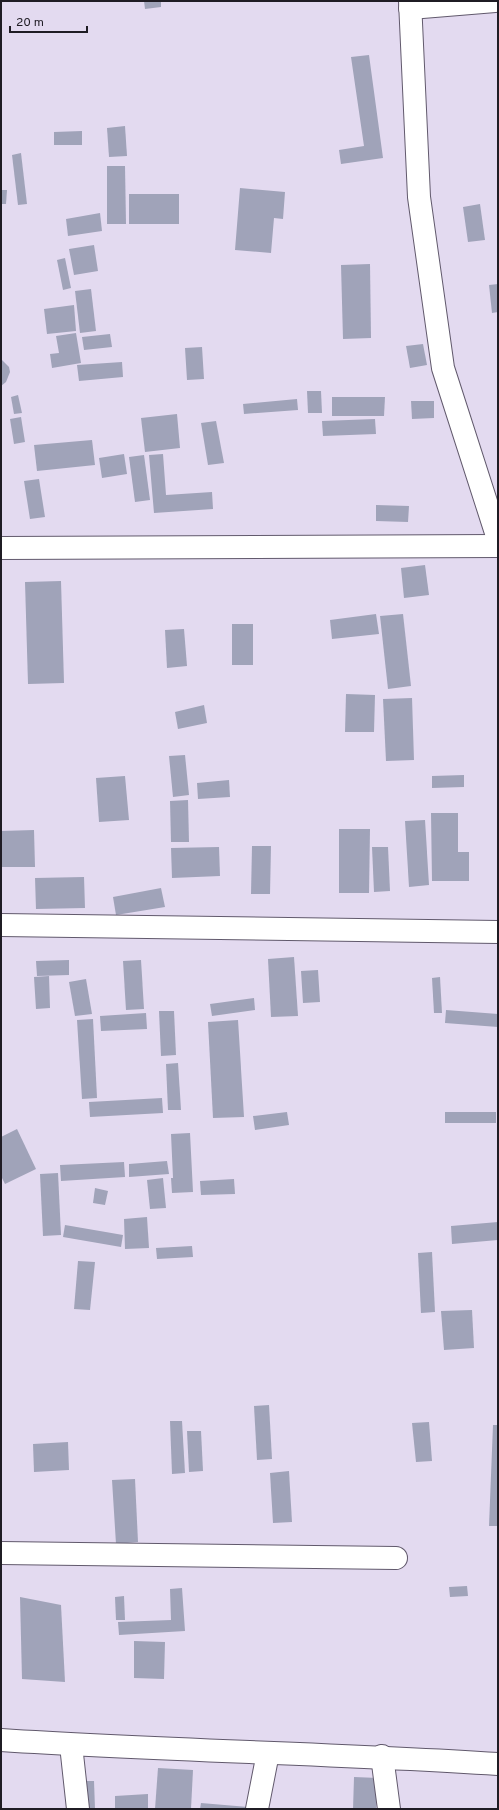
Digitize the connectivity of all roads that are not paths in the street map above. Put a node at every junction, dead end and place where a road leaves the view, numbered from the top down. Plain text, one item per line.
1 (495, 1) edge
2 (410, 5) edge
3 (498, 539) edge
4 (498, 546) edge
5 (1, 548) edge
6 (1, 925) edge
7 (498, 932) edge
8 (1, 1553) edge
9 (396, 1558) dead end
10 (1, 1740) edge
11 (71, 1745) junction
12 (268, 1753) junction
13 (382, 1756) junction
14 (498, 1764) edge
15 (78, 1809) edge
16 (257, 1809) edge
17 (389, 1809) edge

1 - 2 street
2 - 3 street
4 - 5 street
6 - 7 street
8 - 9 street
10 - 11 street
11 - 12 street
11 - 15 street
12 - 13 street
12 - 16 street
13 - 14 street
13 - 17 street

